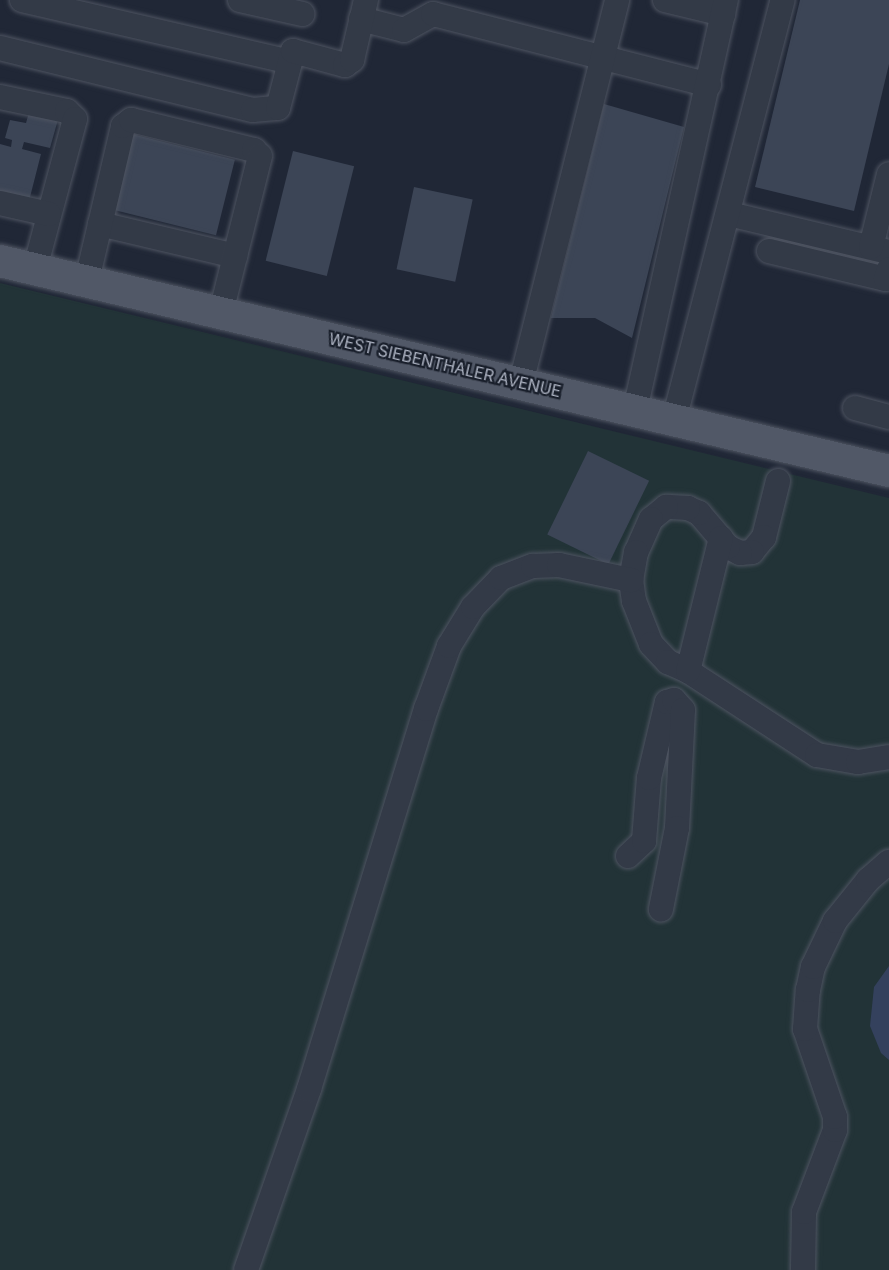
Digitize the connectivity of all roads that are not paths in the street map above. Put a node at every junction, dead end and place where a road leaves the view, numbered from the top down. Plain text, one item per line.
1 (22, 0) edge
2 (617, 0) edge
3 (665, 0) edge
4 (783, 0) edge
5 (254, 2) edge
6 (304, 7) edge
7 (435, 7) edge
8 (724, 7) edge
9 (364, 10) edge
10 (0, 48) edge
11 (292, 56) junction
12 (602, 58) junction
13 (709, 85) junction
14 (0, 97) edge
15 (889, 174) edge
16 (0, 203) edge
17 (49, 214) junction
18 (729, 214) junction
19 (100, 224) junction
20 (880, 250) edge
21 (769, 251) dead end
22 (235, 256) junction
23 (0, 261) edge
24 (35, 268) junction
25 (889, 269) edge
26 (87, 280) junction
27 (221, 312) junction
28 (520, 383) junction
29 (855, 408) dead end
30 (635, 410) junction
31 (889, 417) edge
32 (674, 420) junction
33 (889, 471) edge
34 (778, 481) dead end
35 (721, 538) junction
36 (631, 580) junction
37 (688, 671) junction
38 (889, 757) edge
39 (628, 856) dead end
40 (889, 862) edge
41 (661, 909) dead end
42 (246, 1270) edge
43 (803, 1270) edge

1 - 11 lane
2 - 12 lane
3 - 8 lane
4 - 18 lane
5 - 6 lane
6 - 11 lane
7 - 9 lane
7 - 12 lane
8 - 13 lane
9 - 11 lane
10 - 11 lane
12 - 13 lane
12 - 28 lane
13 - 30 lane
14 - 17 lane
15 - 20 lane
16 - 17 lane
17 - 24 lane
18 - 20 lane
18 - 32 lane
19 - 22 lane
19 - 22 lane
19 - 26 lane
21 - 25 lane
22 - 27 lane
23 - 24 main road, WEST SIEBENTHALER AVENUE
24 - 26 main road, WEST SIEBENTHALER AVENUE
26 - 27 main road, WEST SIEBENTHALER AVENUE
27 - 28 main road, WEST SIEBENTHALER AVENUE
28 - 30 main road, WEST SIEBENTHALER AVENUE
29 - 31 lane
30 - 32 main road, WEST SIEBENTHALER AVENUE
32 - 33 main road, WEST SIEBENTHALER AVENUE
34 - 35 lane
35 - 36 lane
35 - 37 lane
36 - 37 lane
36 - 42 lane
37 - 38 lane
39 - 41 lane
40 - 43 lane

